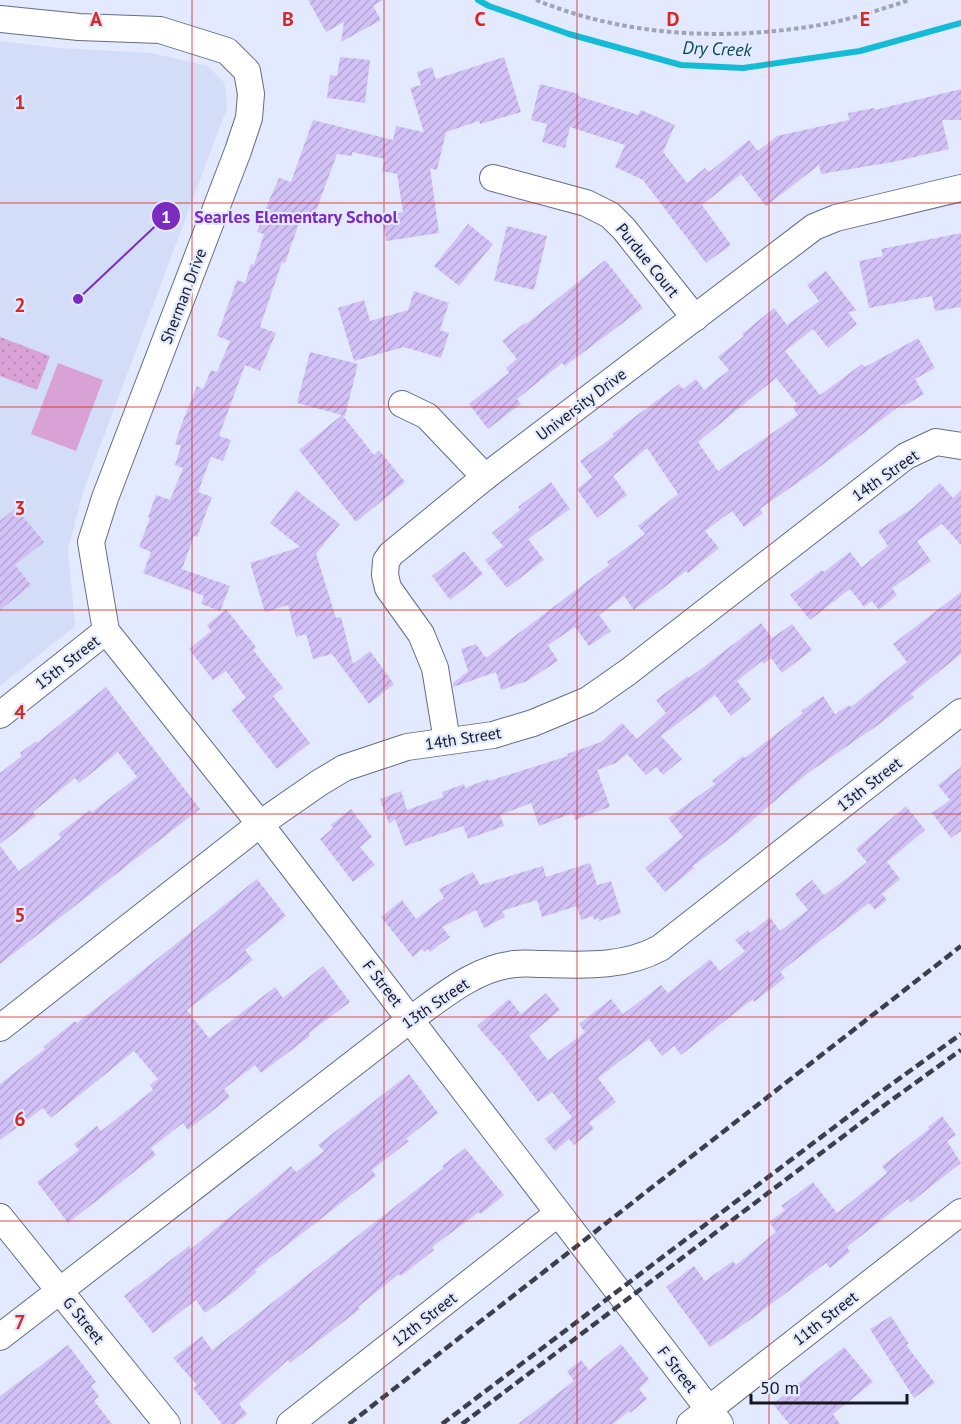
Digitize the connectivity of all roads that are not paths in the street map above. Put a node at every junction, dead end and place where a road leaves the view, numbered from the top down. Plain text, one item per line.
1 (0, 19) edge
2 (493, 178) dead end
3 (961, 188) edge
4 (695, 318) junction
5 (402, 404) dead end
6 (961, 446) edge
7 (485, 477) junction
8 (106, 632) junction
9 (961, 712) edge
10 (0, 715) edge
11 (447, 741) junction
12 (260, 824) junction
13 (411, 1019) junction
14 (0, 1028) edge
15 (961, 1212) edge
16 (557, 1214) junction
17 (0, 1217) edge
18 (60, 1290) junction
19 (0, 1337) edge
20 (706, 1419) edge
21 (167, 1424) edge
22 (290, 1424) edge

1 - 8 street, Sherman Drive
2 - 4 street, Purdue Court
3 - 4 street, University Drive
4 - 7 street, University Drive
5 - 7 street
6 - 11 street, 14th Street
7 - 11 street, University Drive
8 - 10 street, 15th Street
8 - 12 street, F Street
9 - 13 street, 13th Street
11 - 12 street, 14th Street
12 - 13 street, F Street
12 - 14 street, 14th Street
13 - 16 street, F Street
13 - 18 street, 13th Street
15 - 20 street, 11th Street
16 - 20 street, F Street
16 - 22 street, 12th Street
17 - 18 street, G Street
18 - 19 street, 13th Street
18 - 21 street, G Street

